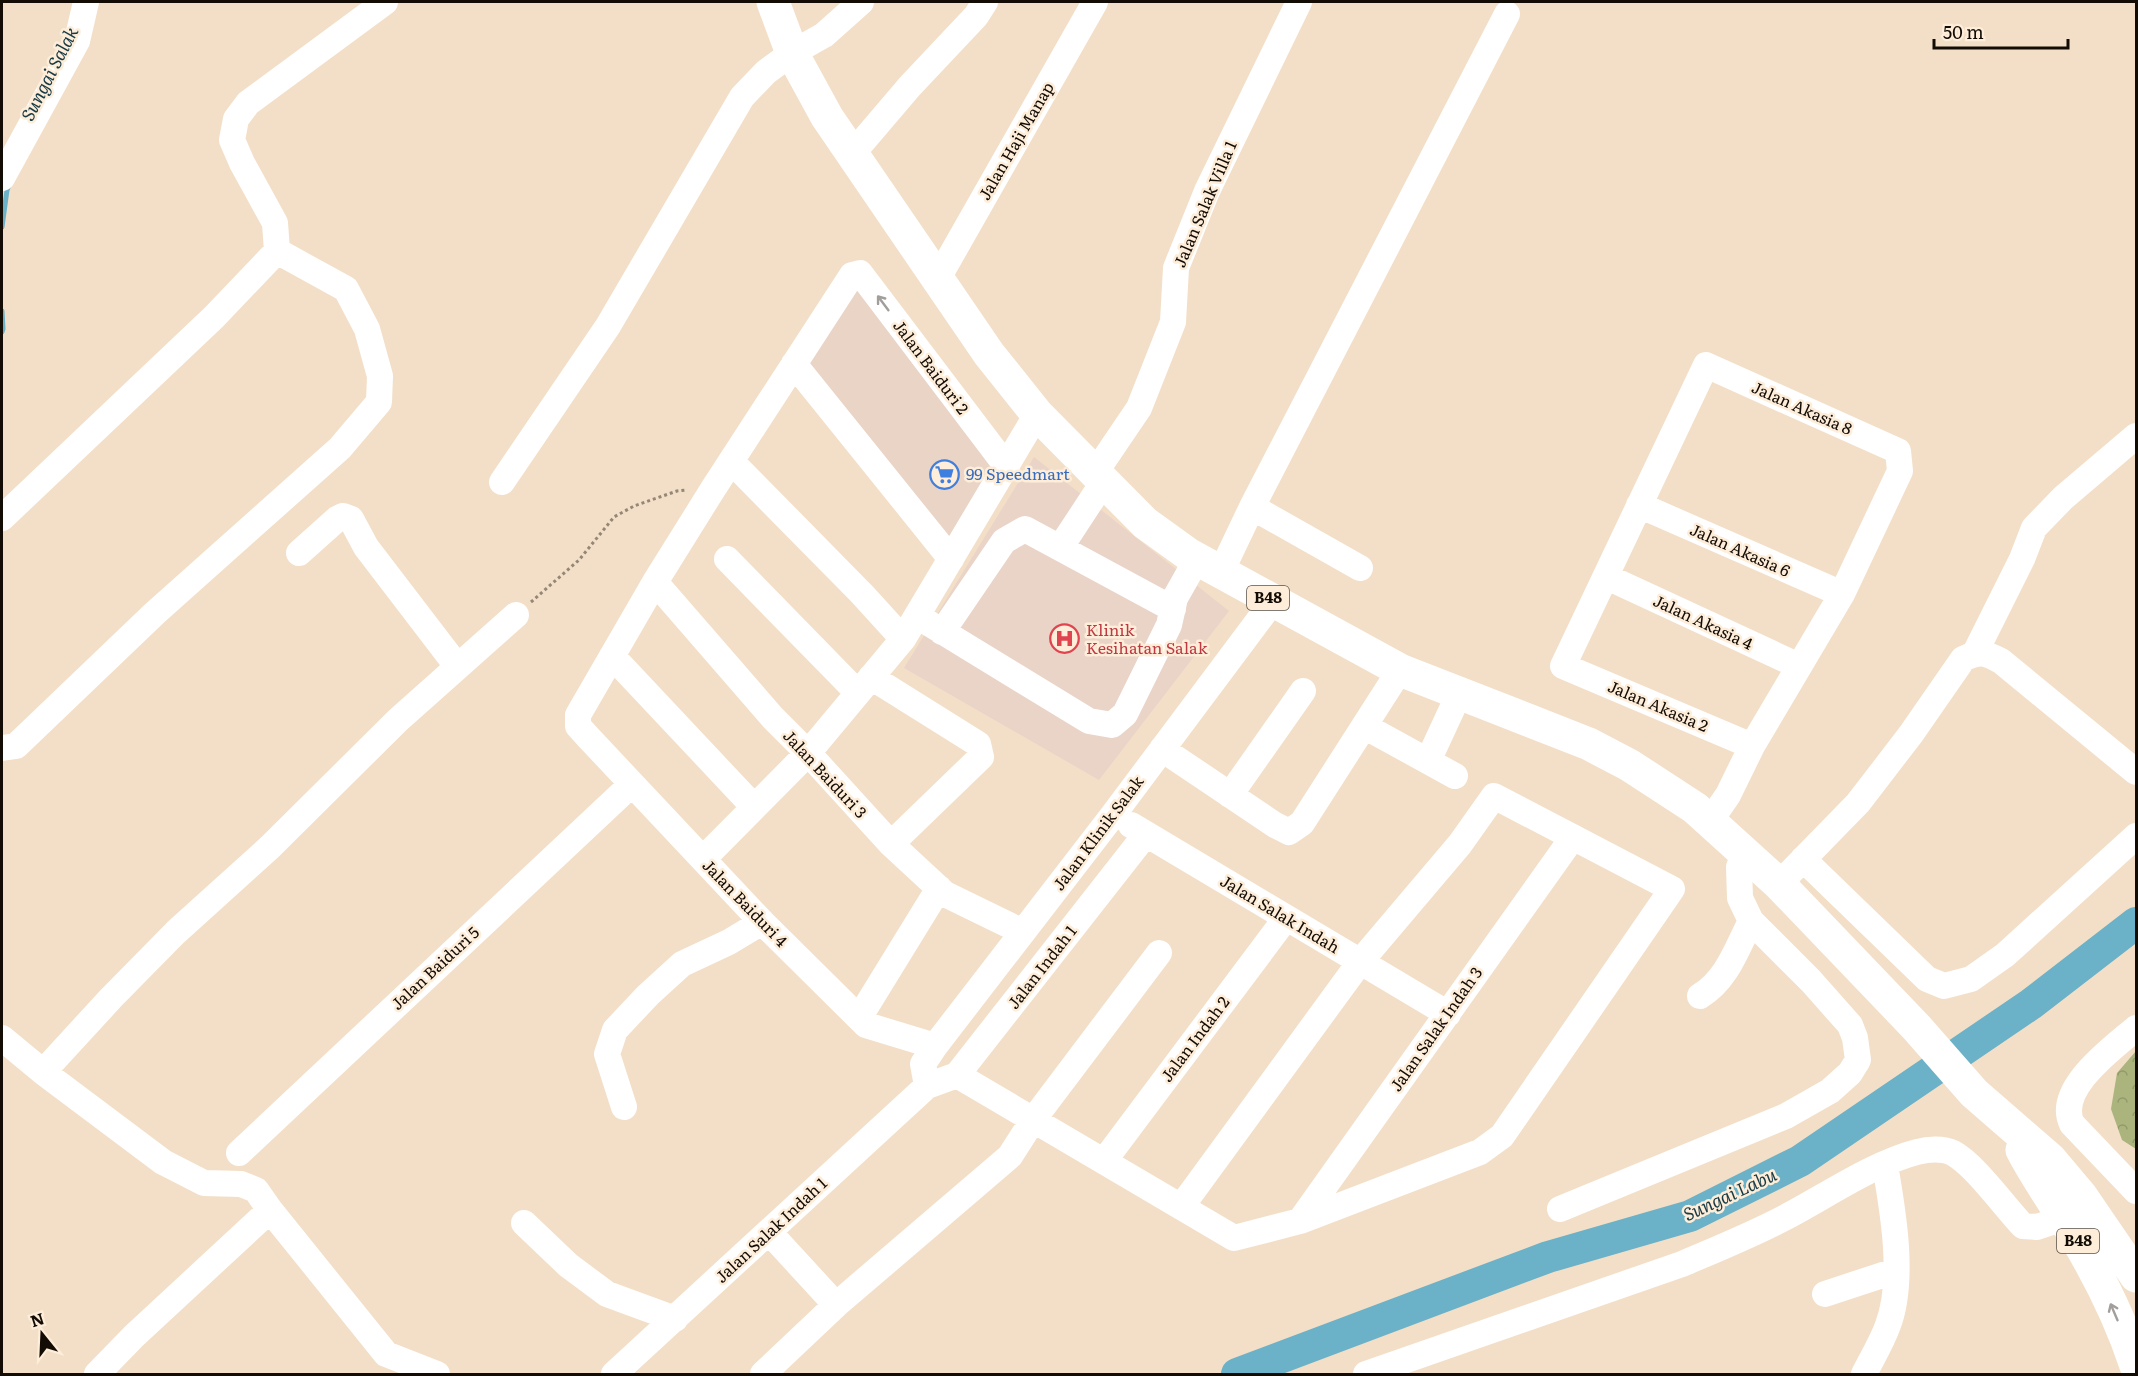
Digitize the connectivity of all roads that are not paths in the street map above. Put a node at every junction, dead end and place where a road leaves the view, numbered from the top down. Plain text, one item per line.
1 (86, 2) edge
2 (385, 2) edge
3 (773, 2) edge
4 (861, 2) edge
5 (985, 2) edge
6 (1095, 2) edge
7 (1299, 2) edge
8 (1507, 14) dead end
9 (792, 53) junction
10 (852, 154) junction
11 (2, 178) edge
12 (277, 252) junction
13 (937, 280) junction
14 (794, 364) junction
15 (1037, 414) junction
16 (2136, 436) edge
17 (731, 461) junction
18 (1007, 467) junction
19 (1100, 477) junction
20 (502, 482) dead end
21 (1639, 506) junction
22 (1252, 507) junction
23 (2, 518) edge
24 (1060, 548) junction
25 (299, 553) dead end
26 (727, 558) dead end
27 (951, 559) junction
28 (1209, 566) junction
29 (1360, 568) dead end
30 (1607, 577) junction
31 (655, 582) junction
32 (1842, 594) junction
33 (1273, 601) junction
34 (1173, 609) junction
35 (516, 615) road end
36 (917, 616) junction
37 (942, 632) junction
38 (903, 639) junction
39 (1976, 653) junction
40 (612, 656) junction
41 (457, 666) junction
42 (1799, 666) junction
43 (1400, 670) junction
44 (865, 685) junction
45 (1303, 691) dead end
46 (1459, 694) junction
47 (1364, 726) junction
48 (1752, 746) junction
49 (2, 748) edge
50 (1162, 749) junction
51 (808, 753) junction
52 (1428, 761) junction
53 (2136, 772) edge
54 (1455, 776) dead end
55 (632, 784) junction
56 (1230, 795) junction
57 (754, 807) junction
58 (1113, 815) junction
59 (1710, 821) junction
60 (1146, 834) junction
61 (2136, 836) edge
62 (1573, 837) junction
63 (891, 844) junction
64 (1746, 851) junction
65 (703, 859) junction
66 (1803, 859) junction
67 (1779, 884) junction
68 (939, 888) junction
69 (1286, 918) junction
70 (1751, 921) junction
71 (762, 922) junction
72 (1023, 932) junction
73 (1159, 953) dead end
74 (1360, 962) junction
75 (1700, 996) dead end
76 (1448, 1014) junction
77 (859, 1018) junction
78 (2136, 1028) edge
79 (2, 1038) edge
80 (928, 1066) junction
81 (43, 1072) junction
82 (957, 1075) junction
83 (624, 1107) dead end
84 (1033, 1120) junction
85 (238, 1153) dead end
86 (1104, 1161) junction
87 (1885, 1165) junction
88 (2136, 1191) edge
89 (1181, 1206) junction
90 (1560, 1209) dead end
91 (270, 1210) junction
92 (2073, 1216) junction
93 (1300, 1221) junction
94 (524, 1223) dead end
95 (769, 1232) junction
96 (2136, 1238) edge
97 (1895, 1271) junction
98 (2136, 1276) edge
99 (2136, 1287) edge
100 (1825, 1294) dead end
101 (836, 1305) junction
102 (675, 1319) junction
103 (2136, 1366) edge
104 (97, 1374) edge
105 (437, 1374) edge
106 (614, 1374) edge
107 (763, 1374) edge
108 (1366, 1374) edge
109 (1864, 1374) edge

1 - 11 street
2 - 12 street
3 - 9 main road, B48
4 - 9 street
5 - 10 street
6 - 13 street, Jalan Haji Manap
7 - 19 street, Jalan Salak Villa 1
8 - 22 street
9 - 10 main road, B48
9 - 20 street
10 - 13 main road, B48
12 - 23 street
12 - 49 street
13 - 15 main road, B48
14 - 17 street
18 -> 14 street, Jalan Baiduri 2
14 - 27 street
15 - 18 street
15 - 19 main road, B48
16 - 39 street
17 - 31 street
17 - 38 street
18 - 27 street
19 - 24 street, Jalan Salak Villa 1
19 - 28 main road, B48
21 - 30 street
21 - 32 street, Jalan Akasia 6
21 - 32 street, Jalan Akasia 8
22 - 28 street
22 - 29 street
24 - 34 street
24 - 37 street
25 - 41 street
26 - 44 street
27 - 36 street
28 - 33 main road, B48
28 - 34 street
30 - 42 street, Jalan Akasia 4
30 - 48 street, Jalan Akasia 2
31 - 40 street
31 - 51 street, Jalan Baiduri 3
32 - 42 street
33 - 43 main road, B48
33 - 50 street, Jalan Klinik Salak
34 - 37 street
35 - 41 street
36 - 37 street
36 - 38 street
38 - 44 street
39 - 53 street
39 - 66 street
40 - 55 street, Jalan Baiduri 4
40 - 57 street
41 - 81 street
42 - 48 street
43 - 46 main road, B48
43 - 47 street
44 - 51 street
44 - 63 street
45 - 56 street
46 - 52 street
46 - 59 main road, B48
47 - 52 street
47 - 56 street
48 - 59 street
50 - 56 street
50 - 58 street, Jalan Klinik Salak
51 - 57 street
51 - 63 street, Jalan Baiduri 3
52 - 54 street
55 - 65 street, Jalan Baiduri 4
55 - 85 street, Jalan Baiduri 5
57 - 65 street
58 - 60 street, Jalan Salak Indah
58 - 72 street, Jalan Klinik Salak
59 - 64 main road, B48
60 - 69 street, Jalan Salak Indah
60 - 82 street, Jalan Indah 1
61 - 66 street
62 - 74 street
62 - 76 street, Jalan Salak Indah 3
62 - 93 street
63 - 68 street, Jalan Baiduri 3
64 - 67 main road, B48
64 - 70 street
65 - 71 street, Jalan Baiduri 4
66 - 67 street
67 - 92 main road, B48
68 - 72 street, Jalan Baiduri 3
68 - 77 street
69 - 74 street, Jalan Salak Indah
69 - 86 street, Jalan Indah 2
70 - 75 street
70 - 90 street
71 - 77 street, Jalan Baiduri 4
71 - 83 street
72 - 80 street, Jalan Klinik Salak
73 - 84 street
74 - 76 street, Jalan Salak Indah
74 - 89 street
76 - 93 street, Jalan Salak Indah 3
77 - 80 street, Jalan Baiduri 4
78 - 88 street
79 - 81 street
80 - 82 street
80 - 95 street, Jalan Salak Indah 1
81 - 91 street
82 - 84 street
84 - 86 street
84 - 101 street
86 - 89 street
87 - 92 street
87 - 97 street
87 - 108 street
89 - 93 street
91 - 104 street
91 - 105 street
92 - 96 main road
92 - 98 main road, B48
92 - 99 main road
103 -> 92 main road, B48
94 - 102 street
95 - 101 street
95 - 102 street, Jalan Salak Indah 1
97 - 100 street
97 - 109 street
101 - 107 street
102 - 106 street, Jalan Salak Indah 1

